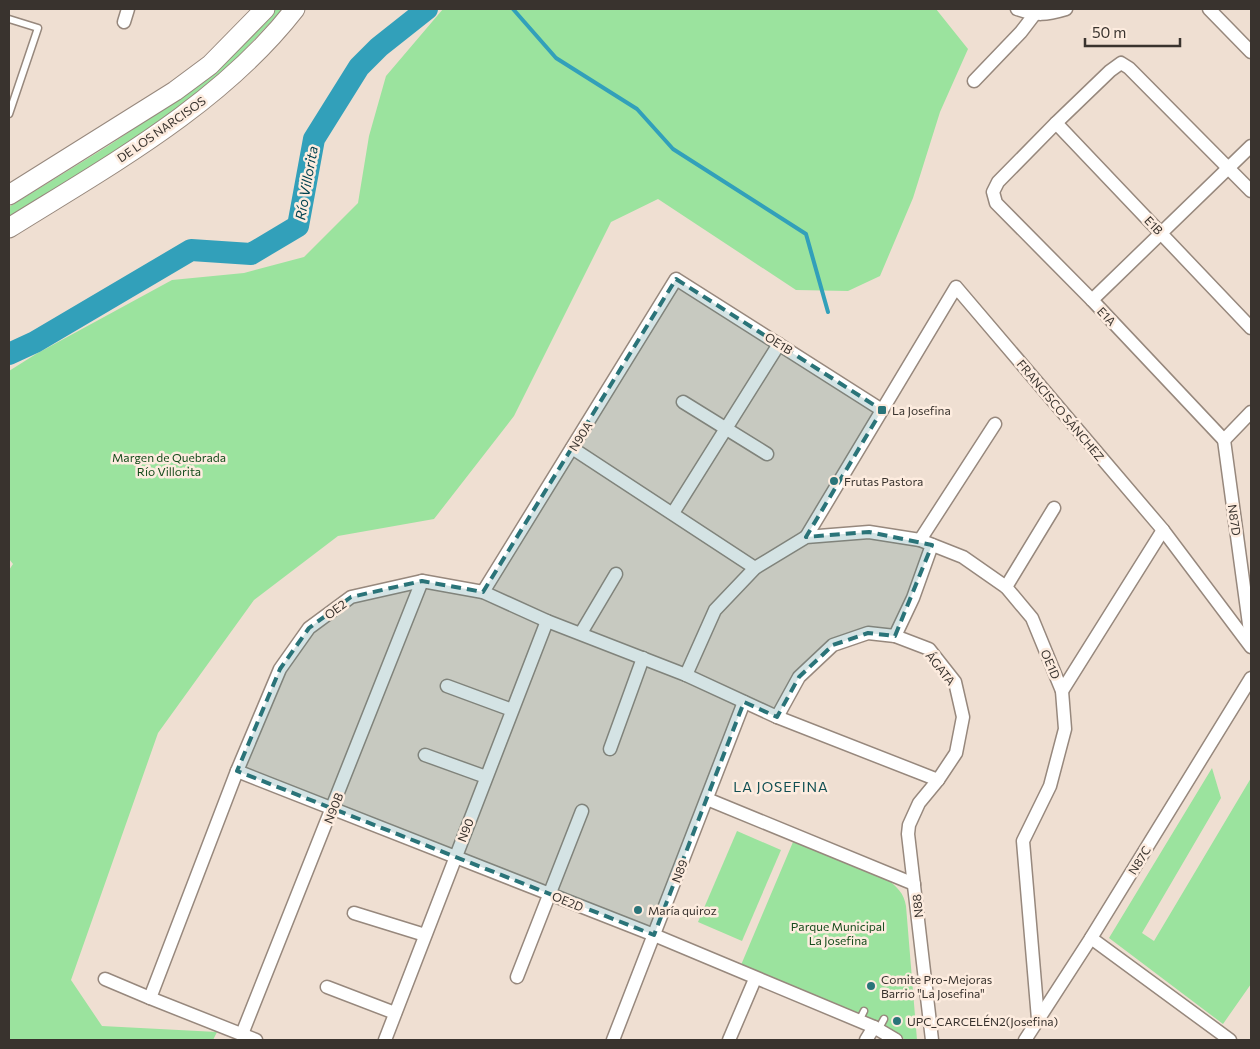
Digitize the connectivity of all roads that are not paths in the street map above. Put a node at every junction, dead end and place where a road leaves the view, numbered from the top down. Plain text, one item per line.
1 (128, 9) edge
2 (265, 9) edge
3 (296, 9) edge
4 (1018, 9) edge
5 (1066, 9) edge
6 (1209, 9) edge
7 (1034, 15) junction
8 (9, 19) edge
9 (124, 22) dead end
10 (1251, 52) edge
11 (974, 82) dead end
12 (9, 114) edge
13 (1056, 123) junction
14 (1251, 146) edge
15 (1228, 167) junction
16 (1251, 191) edge
17 (9, 195) edge
18 (9, 228) edge
19 (1162, 233) junction
20 (676, 279) joint
21 (1092, 300) junction
22 (1251, 328) edge
23 (780, 344) junction
24 (683, 402) dead end
25 (882, 410) junction
26 (1251, 412) edge
27 (996, 424) dead end
28 (726, 428) junction
29 (1224, 440) junction
30 (572, 448) junction
31 (767, 454) dead end
32 (1054, 508) dead end
33 (673, 513) junction
34 (1163, 530) junction
35 (806, 537) junction
36 (926, 542) junction
37 (754, 568) junction
38 (616, 574) dead end
39 (422, 581) junction
40 (1006, 587) junction
41 (483, 592) junction
42 (547, 621) junction
43 (581, 633) junction
44 (895, 636) junction
45 (1251, 639) edge
46 (1251, 647) edge
47 (643, 658) junction
48 (686, 675) junction
49 (1251, 678) edge
50 (447, 686) dead end
51 (1062, 691) junction
52 (744, 702) junction
53 (512, 710) junction
54 (777, 717) junction
55 (610, 749) dead end
56 (425, 755) dead end
57 (237, 771) junction
58 (486, 777) junction
59 (938, 780) junction
60 (707, 799) junction
61 (333, 808) junction
62 (582, 811) dead end
63 (455, 857) junction
64 (914, 884) junction
65 (549, 894) junction
66 (354, 913) dead end
67 (425, 935) junction
68 (654, 935) junction
69 (1091, 938) junction
70 (517, 977) dead end
71 (105, 979) dead end
72 (755, 979) junction
73 (328, 987) dead end
74 (150, 998) junction
75 (395, 1013) junction
76 (1038, 1019) junction
77 (879, 1025) junction
78 (242, 1034) junction
79 (256, 1040) edge
80 (385, 1040) edge
81 (613, 1040) edge
82 (728, 1040) edge
83 (866, 1040) edge
84 (896, 1040) edge
85 (932, 1040) edge
86 (1025, 1040) edge
87 (1230, 1040) edge

1 - 9 street
2 - 17 main road, DE LOS NARCISOS
3 - 18 main road, DE LOS NARCISOS
4 - 7 street
5 - 7 street
6 - 10 street
7 - 11 street
8 - 12 lane
13 - 15 street
13 - 19 street, E1B
13 - 21 street, E1A
14 - 15 street
15 - 16 street
15 - 19 street
19 - 21 street
19 - 22 street, E1B
20 - 23 street, OE1B
20 - 30 street, N90A
21 - 29 street, E1A
23 - 25 street, OE1B
23 - 28 street
24 - 28 street
25 - 34 street, FRANCISCO SÁNCHEZ
25 - 35 street
26 - 29 street
27 - 36 street
28 - 31 street
28 - 33 street
29 - 45 street, N87D
30 - 33 street
30 - 41 street, N90A
32 - 40 street
33 - 37 street
34 - 46 street, FRANCISCO SÁNCHEZ
34 - 51 street
35 - 36 street, OE1D
35 - 37 street
36 - 40 street, OE1D
36 - 44 street
37 - 48 street
38 - 43 street
39 - 41 street, OE2
39 - 57 street, OE2
39 - 61 street, N90B
40 - 51 street, OE1D
41 - 42 street, OE2
42 - 43 street, OE2
42 - 53 street, N90
43 - 47 street, OE2
44 - 54 street, ÁGATA
44 - 59 street, ÁGATA
47 - 48 street, OE2
47 - 55 street
48 - 52 street, OE2
49 - 69 street, N87C
50 - 53 street
51 - 76 street, OE1D
52 - 54 street, OE2
52 - 60 street, N89
53 - 58 street, N90
54 - 59 street, OE2
56 - 58 street
57 - 61 street, OE2D
57 - 74 street, OE2
58 - 63 street, N90
59 - 64 street, N88
60 - 64 street
60 - 68 street, N89
61 - 63 street, OE2D
61 - 78 street, N90B
62 - 65 street
63 - 65 street, OE2D
63 - 67 street, N90
64 - 85 street, N88
65 - 68 street, OE2D
65 - 70 street
66 - 67 street
67 - 75 street, N90
68 - 72 street, OE2D
68 - 81 street, N89
69 - 76 street, N87C
69 - 87 street
71 - 74 street
72 - 77 street, OE2D
72 - 82 street
73 - 75 street
74 - 78 street
75 - 80 street, N90
76 - 86 street, N87C
77 - 83 street
77 - 84 street, OE2D
78 - 79 street

